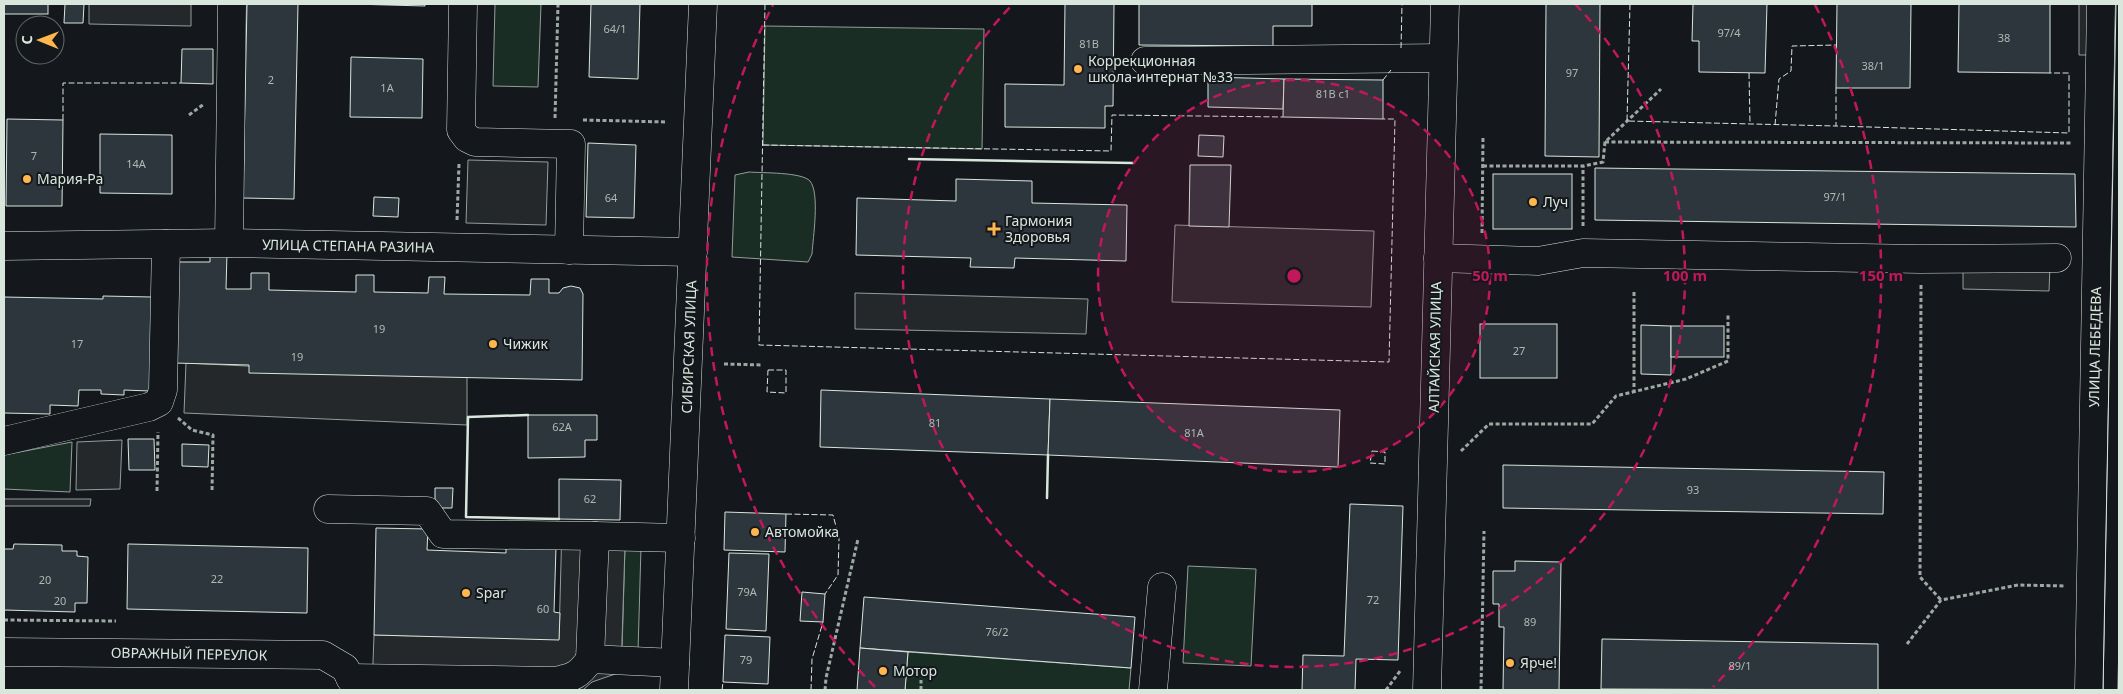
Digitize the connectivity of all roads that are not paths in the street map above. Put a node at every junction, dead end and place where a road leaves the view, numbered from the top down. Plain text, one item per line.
1 (232, 4) edge
2 (463, 4) edge
3 (703, 4) edge
4 (1445, 4) edge
5 (2101, 4) edge
6 (1443, 58) junction
7 (1145, 61) dead end
8 (166, 244) junction
9 (229, 244) junction
10 (4, 246) edge
11 (568, 250) junction
12 (693, 252) junction
13 (1438, 258) junction
14 (2057, 258) dead end
15 (4, 441) edge
16 (328, 509) dead end
17 (595, 536) junction
18 (681, 538) junction
19 (1162, 587) dead end
20 (4, 652) edge
21 (590, 659) junction
22 (676, 663) junction
23 (354, 684) edge
24 (674, 690) edge
25 (1153, 690) edge
26 (1427, 690) edge
27 (2089, 690) edge

1 - 9 street
2 - 11 street
3 - 12 street, СИБИРСКАЯ УЛИЦА
4 - 6 street, АЛТАЙСКАЯ УЛИЦА
5 - 27 street, УЛИЦА ЛЕБЕДЕВА
6 - 7 street
6 - 13 street, АЛТАЙСКАЯ УЛИЦА
8 - 9 street, УЛИЦА СТЕПАНА РАЗИНА
8 - 10 street, УЛИЦА СТЕПАНА РАЗИНА
8 - 15 street
9 - 11 street, УЛИЦА СТЕПАНА РАЗИНА
11 - 12 street, УЛИЦА СТЕПАНА РАЗИНА
12 - 18 street, СИБИРСКАЯ УЛИЦА
13 - 14 street
13 - 26 street, АЛТАЙСКАЯ УЛИЦА
16 - 17 street
17 - 18 street
17 - 21 street
18 - 22 street, СИБИРСКАЯ УЛИЦА
19 - 25 street
20 - 23 street, ОВРАЖНЫЙ ПЕРЕУЛОК
21 - 22 street
21 - 23 street
22 - 24 street, СИБИРСКАЯ УЛИЦА

